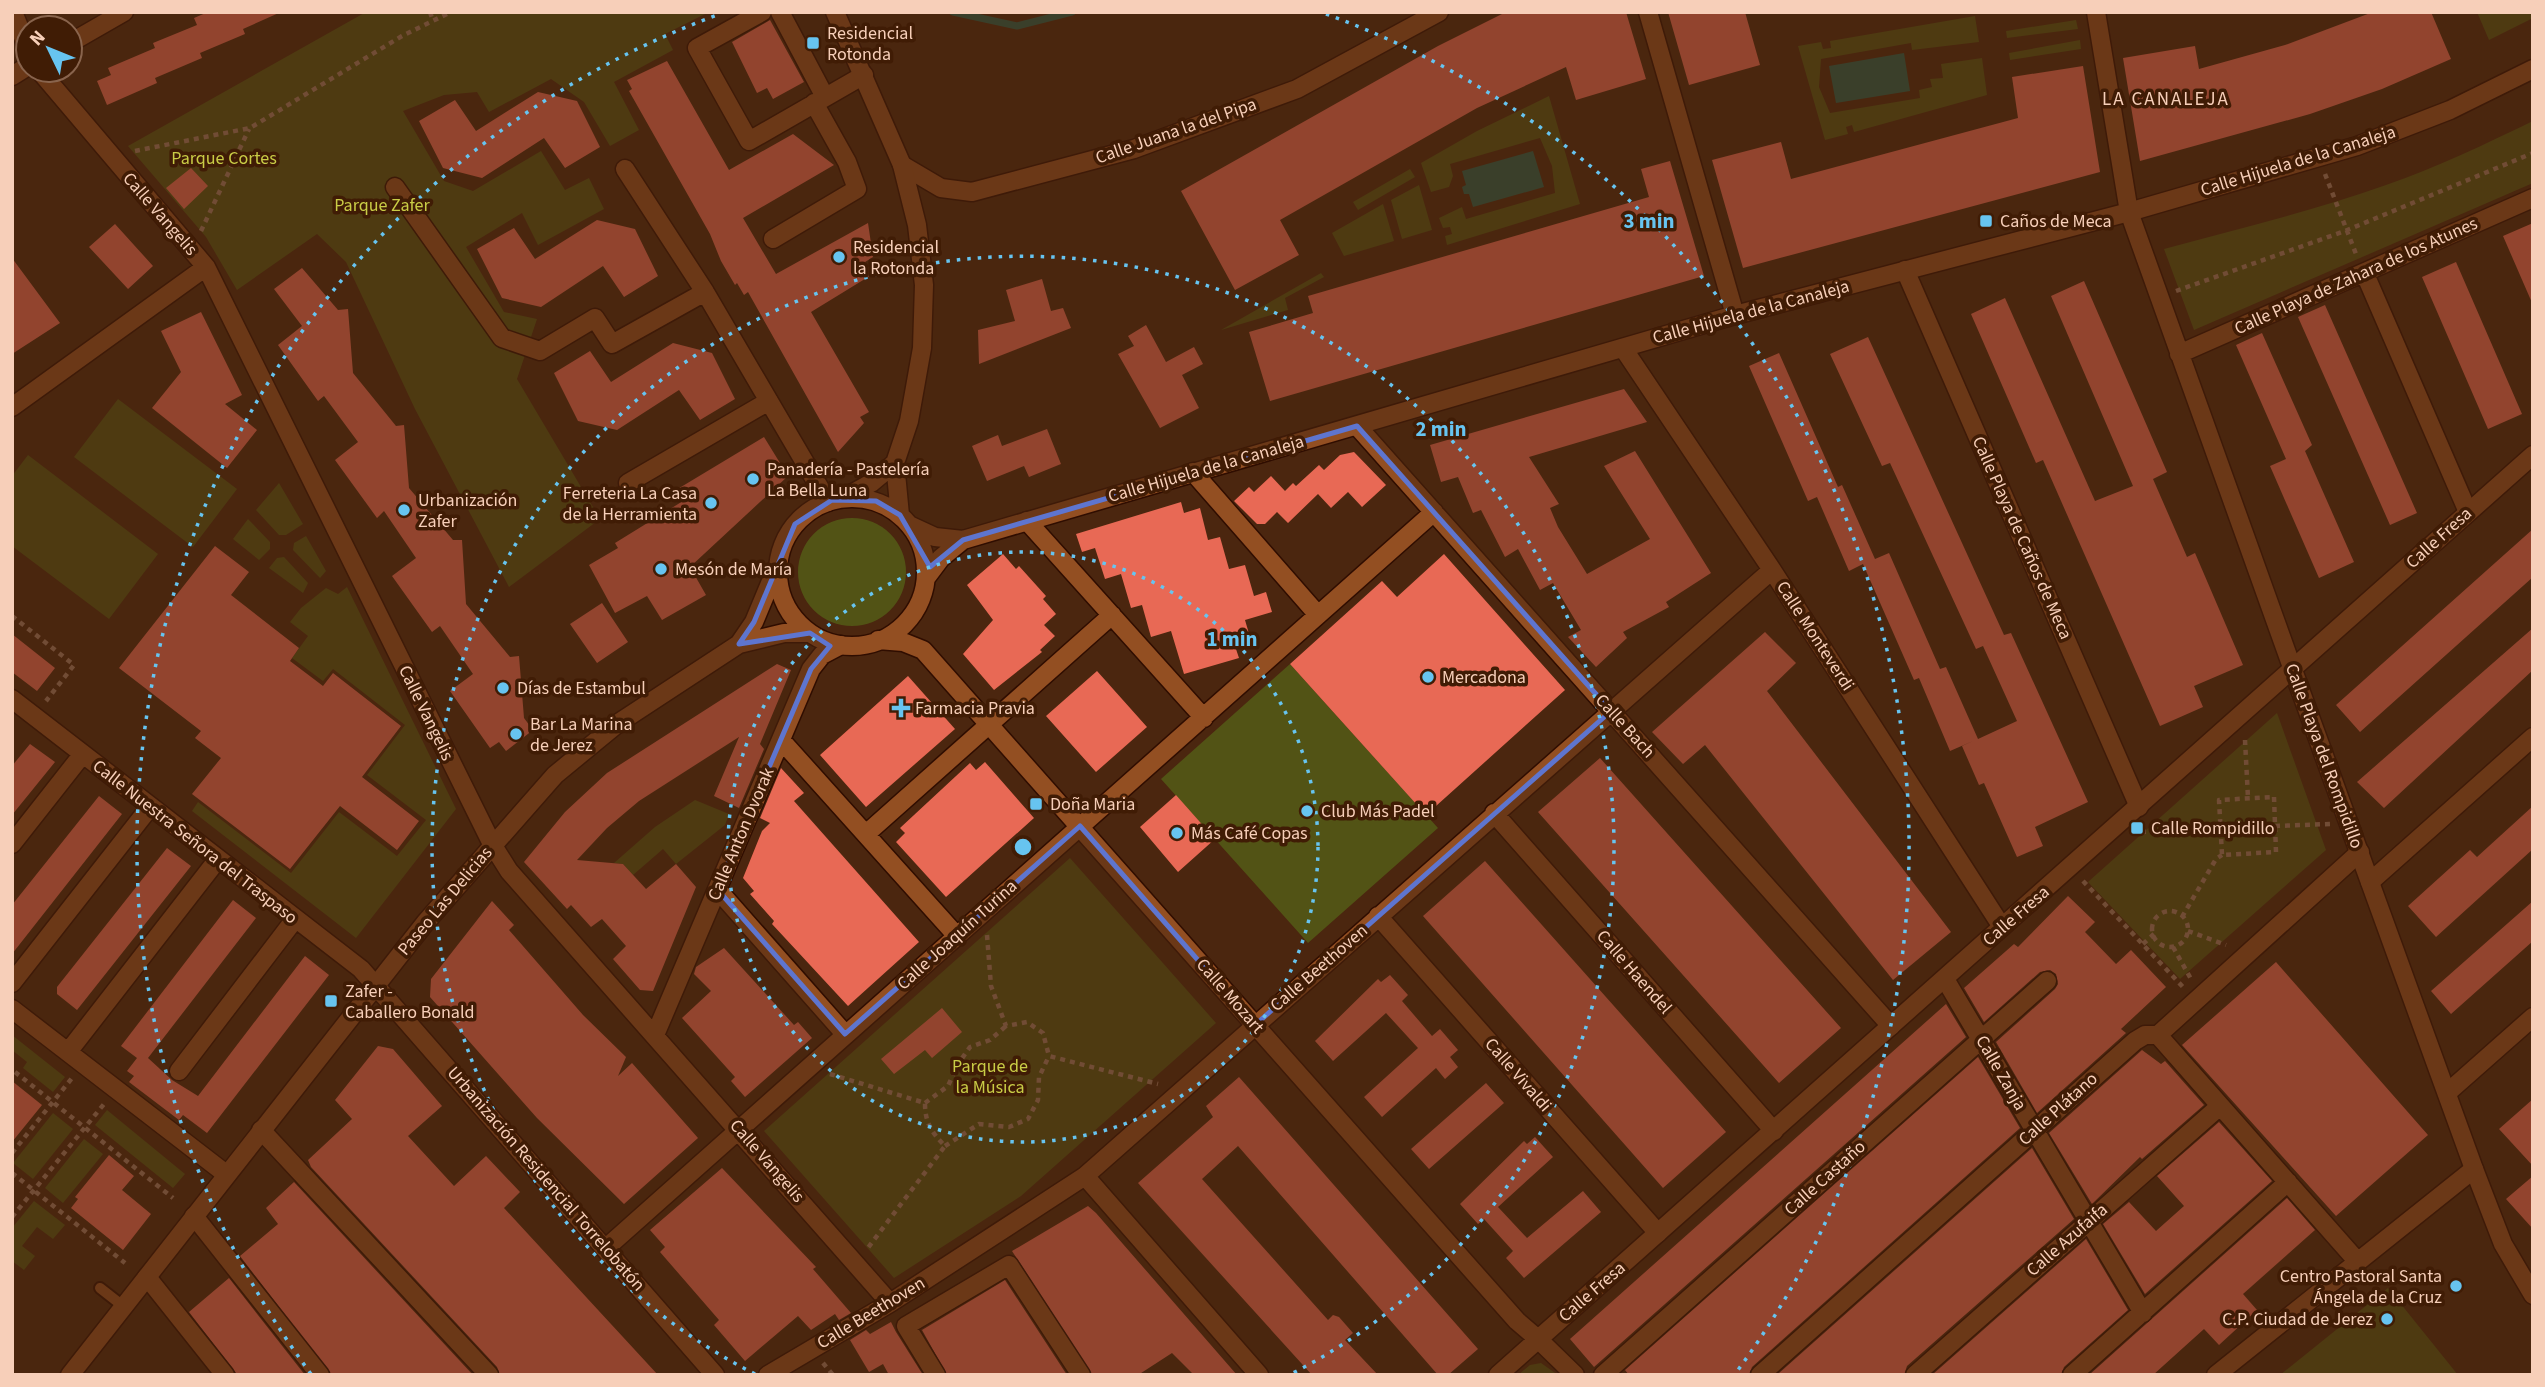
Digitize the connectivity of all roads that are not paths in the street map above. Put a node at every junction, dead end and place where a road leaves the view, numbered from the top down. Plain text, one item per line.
1 (124, 12) edge
2 (762, 12) edge
3 (780, 12) edge
4 (835, 12) edge
5 (1439, 12) edge
6 (1648, 12) edge
7 (2096, 12) edge
8 (84, 35) edge
9 (2533, 69) edge
10 (864, 75) junction
11 (50, 84) edge
12 (820, 100) junction
13 (901, 165) junction
14 (625, 169) dead end
15 (396, 187) dead end
16 (2533, 198) edge
17 (2129, 212) junction
18 (773, 239) dead end
19 (206, 267) junction
20 (1905, 270) junction
21 (2365, 274) junction
22 (705, 292) junction
23 (1735, 315) junction
24 (1623, 348) junction
25 (2179, 354) junction
26 (769, 401) junction
27 (12, 407) edge
28 (1357, 426) junction
29 (2533, 455) edge
30 (895, 463) junction
31 (1193, 472) junction
32 (628, 483) dead end
33 (835, 500) junction
34 (1434, 512) junction
35 (2468, 512) junction
36 (904, 520) junction
37 (1027, 522) junction
38 (963, 540) junction
39 (778, 565) junction
40 (1772, 570) junction
41 (926, 578) junction
42 (919, 603) junction
43 (1112, 615) junction
44 (1318, 615) junction
45 (810, 632) junction
46 (878, 640) junction
47 (739, 644) junction
48 (842, 645) junction
49 (923, 650) junction
50 (2293, 670) junction
51 (12, 700) edge
52 (1611, 711) junction
53 (1204, 718) junction
54 (989, 724) junction
55 (2533, 737) edge
56 (781, 740) junction
57 (82, 755) junction
58 (150, 807) junction
59 (2139, 807) junction
60 (1494, 813) junction
61 (1080, 826) junction
62 (866, 834) junction
63 (12, 844) edge
64 (492, 844) junction
65 (2360, 852) junction
66 (218, 859) junction
67 (2370, 882) junction
68 (717, 889) junction
69 (1378, 916) junction
70 (295, 919) junction
71 (2002, 927) junction
72 (956, 935) junction
73 (1945, 979) junction
74 (2047, 981) dead end
75 (12, 983) edge
76 (377, 985) junction
77 (12, 1009) edge
78 (2533, 1017) edge
79 (1255, 1025) junction
80 (1891, 1026) junction
81 (845, 1034) junction
82 (655, 1035) junction
83 (2158, 1035) junction
84 (1981, 1039) junction
85 (68, 1052) junction
86 (178, 1071) dead end
87 (2447, 1093) junction
88 (2220, 1106) junction
89 (739, 1129) junction
90 (261, 1130) junction
91 (2034, 1130) junction
92 (1774, 1131) junction
93 (2474, 1169) junction
94 (226, 1174) junction
95 (1085, 1176) junction
96 (2288, 1182) junction
97 (194, 1216) junction
98 (2087, 1222) junction
99 (1658, 1233) junction
100 (606, 1248) junction
101 (2358, 1262) junction
102 (147, 1277) junction
103 (100, 1288) dead end
104 (2533, 1295) edge
105 (891, 1303) junction
106 (123, 1306) junction
107 (2143, 1313) junction
108 (1538, 1339) junction
109 (70, 1375) edge
110 (225, 1375) edge
111 (320, 1375) edge
112 (489, 1375) edge
113 (715, 1375) edge
114 (768, 1375) edge
115 (936, 1375) edge
116 (1081, 1375) edge
117 (1259, 1375) edge
118 (1498, 1375) edge
119 (1575, 1375) edge
120 (1603, 1375) edge
121 (1760, 1375) edge
122 (1915, 1375) edge
123 (2072, 1375) edge
124 (2217, 1375) edge

1 - 8 street
2 - 12 street
3 - 12 street
4 - 10 street
5 - 13 street, Calle Juana la del Pipa
6 - 23 street
7 - 17 street, Calle Playa del Rompidillo
9 - 17 street, Calle Hijuela de la Canaleja
10 - 12 street
10 - 13 street
11 - 19 street, Calle Vangelis
12 - 18 street
13 - 30 street
14 - 22 street
15 - 22 street
16 - 21 street, Calle Playa de Zahara de los Atunes
17 - 20 street, Calle Hijuela de la Canaleja
17 - 25 street, Calle Playa del Rompidillo
19 - 27 street
19 - 64 street, Calle Vangelis
20 - 23 street, Calle Hijuela de la Canaleja
20 - 59 street, Calle Playa de Caños de Meca
21 - 25 street, Calle Playa de Zahara de los Atunes
21 - 35 street
22 - 26 street
23 - 24 street, Calle Hijuela de la Canaleja
24 - 28 street, Calle Hijuela de la Canaleja
24 - 40 street, Calle Monteverdi
25 - 50 street, Calle Playa del Rompidillo
26 - 32 street
26 - 33 street
28 - 31 street, Calle Hijuela de la Canaleja
28 - 34 street, Calle Bach
29 - 35 street, Calle Fresa
30 - 33 street
30 - 36 street
31 - 37 street, Calle Hijuela de la Canaleja
31 - 44 street
33 - 36 street
33 - 39 street
34 - 44 street, Calle Joaquín Turina
34 - 52 street, Calle Bach
35 - 50 street, Calle Fresa
36 - 38 street, Calle Hijuela de la Canaleja
36 - 41 street
37 - 38 street, Calle Hijuela de la Canaleja
37 - 43 street
38 - 41 street, Calle Hijuela de la Canaleja
39 - 45 street
39 - 47 street, Paseo Las Delicias
40 - 52 street, Calle Beethoven
40 - 71 street, Calle Monteverdi
41 - 42 street
42 - 46 street
42 - 49 street
43 - 53 street
43 - 54 street
44 - 53 street, Calle Joaquín Turina
45 - 47 street, Paseo Las Delicias
45 - 48 street
46 - 48 street
46 - 49 street
47 - 64 street, Paseo Las Delicias
48 - 56 street, Calle Anton Dvorak
49 - 54 street, Calle Mozart
50 - 59 street, Calle Fresa
50 - 65 street, Calle Playa del Rompidillo
51 - 57 street, Calle Nuestra Señora del Traspaso
52 - 60 street, Calle Beethoven
52 - 80 street, Calle Bach
53 - 61 street, Calle Joaquín Turina
54 - 61 street, Calle Mozart
54 - 62 street
55 - 67 street
56 - 62 street
56 - 68 street, Calle Anton Dvorak
57 - 58 street, Calle Nuestra Señora del Traspaso
57 - 63 street
58 - 66 street, Calle Nuestra Señora del Traspaso
58 - 75 street
59 - 71 street, Calle Fresa
60 - 69 street, Calle Beethoven
60 - 92 street, Calle Haendel
61 - 72 street, Calle Joaquín Turina
61 - 79 street, Calle Mozart
62 - 72 street
64 - 76 street, Paseo Las Delicias
64 - 82 street, Calle Vangelis
65 - 67 street, Calle Playa del Rompidillo
65 - 83 street, Calle Plátano
66 - 70 street, Calle Nuestra Señora del Traspaso
66 - 85 street
67 - 87 street, Calle Playa del Rompidillo
68 - 81 street
68 - 82 street, Calle Anton Dvorak
69 - 79 street, Calle Beethoven
69 - 99 street, Calle Vivaldi
70 - 76 street, Calle Nuestra Señora del Traspaso
70 - 86 street
71 - 73 street, Calle Fresa
72 - 81 street, Calle Joaquín Turina
73 - 80 street, Calle Fresa
73 - 84 street, Calle Zanja
74 - 84 street, Calle Castaño
76 - 90 street, Paseo Las Delicias
76 - 100 street, Urbanización Residencial Torrelobatón
77 - 85 street
78 - 87 street
79 - 95 street, Calle Beethoven
79 - 108 street, Calle Mozart
80 - 92 street, Calle Fresa
81 - 89 street, Calle Joaquín Turina
82 - 89 street, Calle Vangelis
83 - 88 street
83 - 91 street, Calle Plátano
84 - 91 street, Calle Zanja
84 - 120 street, Calle Castaño
85 - 94 street
87 - 93 street, Calle Playa del Rompidillo
88 - 96 street
88 - 98 street, Calle Azufaifa
89 - 100 street, Calle Joaquín Turina
89 - 105 street, Calle Vangelis
90 - 94 street, Paseo Las Delicias
90 - 112 street
91 - 98 street, Calle Zanja
91 - 121 street, Calle Plátano
92 - 99 street, Calle Fresa
93 - 101 street
93 - 104 street, Calle Playa del Rompidillo
94 - 97 street, Paseo Las Delicias
95 - 105 street, Calle Beethoven
95 - 117 street
96 - 101 street
96 - 107 street
97 - 102 street, Paseo Las Delicias
97 - 111 street
98 - 107 street, Calle Zanja
98 - 122 street, Calle Azufaifa
99 - 108 street, Calle Fresa
100 - 113 street, Urbanización Residencial Torrelobatón
101 - 124 street
102 - 106 street, Paseo Las Delicias
102 - 110 street
103 - 106 lane
105 - 114 street, Calle Beethoven
106 - 109 street, Paseo Las Delicias
107 - 123 street
108 - 118 street, Calle Fresa
108 - 119 street, Calle Mozart
115 - 116 street

